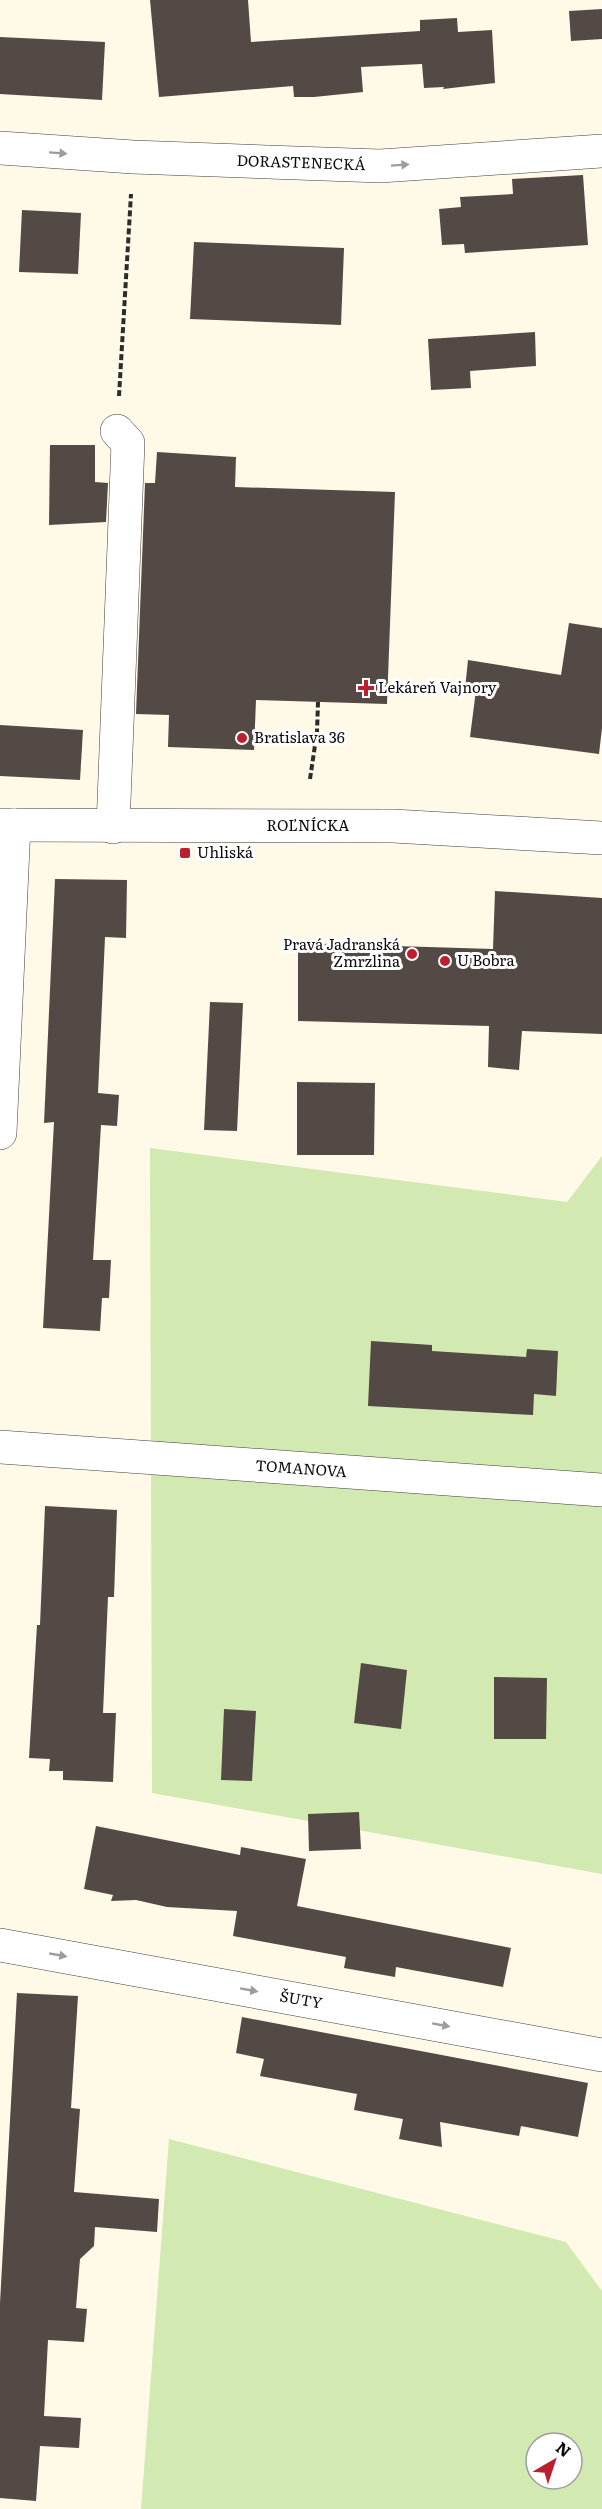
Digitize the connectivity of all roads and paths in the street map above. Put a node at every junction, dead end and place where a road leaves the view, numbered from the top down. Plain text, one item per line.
1 (0, 148) edge
2 (602, 151) edge
3 (133, 157) junction
4 (117, 431) joint
5 (318, 702) dead end
6 (310, 779) dead end
7 (7, 825) edge
8 (113, 827) junction
9 (602, 838) edge
10 (0, 1132) edge
11 (0, 1447) edge
12 (602, 1490) edge
13 (0, 1945) edge
14 (602, 2055) edge

1 -> 3 street, DORASTENECKÁ
3 -> 2 street, DORASTENECKÁ
3 - 4 path
4 - 8 street
5 - 6 path
7 - 8 street, ROĽNÍCKA
7 - 10 street
8 - 9 street, ROĽNÍCKA
11 - 12 street, TOMANOVA
13 -> 14 street, ŠUTY

